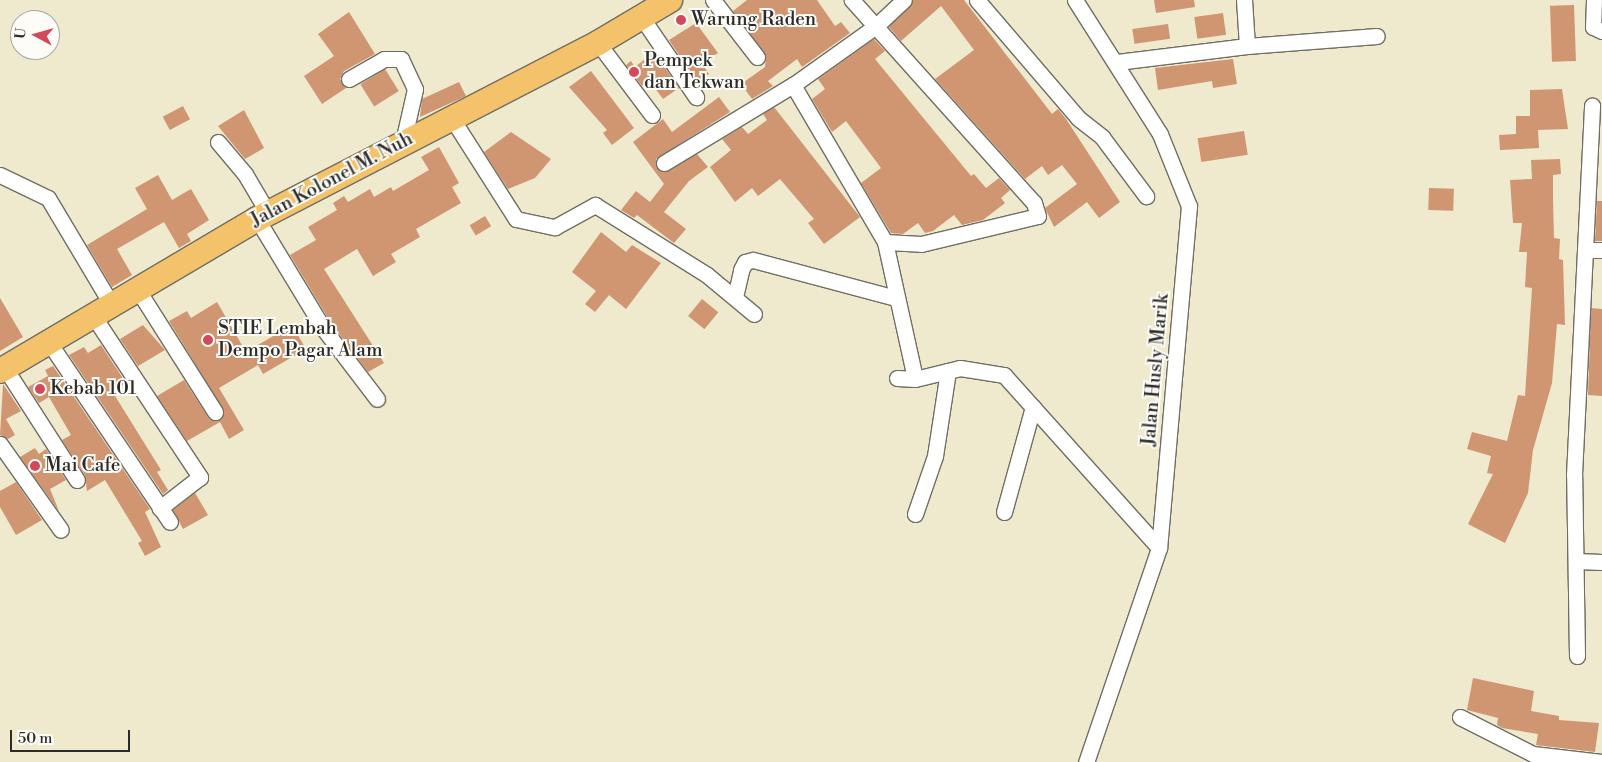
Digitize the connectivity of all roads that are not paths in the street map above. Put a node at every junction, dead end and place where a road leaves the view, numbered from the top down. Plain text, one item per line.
1 (670, 0) edge
2 (713, 0) edge
3 (852, 0) edge
4 (904, 0) edge
5 (977, 0) edge
6 (1075, 0) edge
7 (1244, 0) edge
8 (1594, 0) edge
9 (642, 18) junction
10 (876, 26) junction
11 (1602, 31) edge
12 (1377, 36) dead end
13 (598, 43) junction
14 (1247, 46) junction
15 (758, 57) dead end
16 (1117, 62) junction
17 (349, 79) dead end
18 (793, 85) junction
19 (696, 97) dead end
20 (1592, 105) dead end
21 (652, 115) dead end
22 (451, 117) junction
23 (218, 142) dead end
24 (403, 142) junction
25 (664, 162) dead end
26 (0, 175) edge
27 (1146, 196) dead end
28 (262, 216) junction
29 (885, 242) junction
30 (1585, 250) junction
31 (1602, 250) edge
32 (136, 287) junction
33 (735, 297) junction
34 (896, 298) junction
35 (101, 308) junction
36 (754, 314) dead end
37 (48, 341) junction
38 (3, 370) edge
39 (948, 371) junction
40 (898, 378) dead end
41 (915, 379) junction
42 (377, 399) dead end
43 (1034, 408) junction
44 (215, 412) dead end
45 (0, 444) edge
46 (77, 480) dead end
47 (160, 508) junction
48 (1004, 512) dead end
49 (916, 514) dead end
50 (170, 522) dead end
51 (61, 530) dead end
52 (1159, 548) junction
53 (1576, 561) junction
54 (1602, 562) edge
55 (1577, 656) dead end
56 (1460, 717) dead end
57 (1086, 762) edge
58 (1602, 762) edge

1 - 9 main road, Jalan Kolonel M. Nuh
2 - 15 street
3 - 10 street
4 - 10 street
5 - 27 street
6 - 16 street, Jalan Husly Marik
7 - 14 street
8 - 11 street
9 - 13 main road, Jalan Kolonel M. Nuh
9 - 19 street
10 - 18 street
10 - 29 street
12 - 14 street
13 - 21 street
13 - 22 main road, Jalan Kolonel M. Nuh
14 - 16 street
16 - 52 street, Jalan Husly Marik
17 - 24 street
18 - 25 street
18 - 29 street
20 - 30 street
22 - 24 main road, Jalan Kolonel M. Nuh
22 - 33 street
23 - 28 street
24 - 28 main road, Jalan Kolonel M. Nuh
26 - 35 street
28 - 32 main road, Jalan Kolonel M. Nuh
28 - 42 street
29 - 34 street
30 - 31 street
30 - 53 street
32 - 35 main road, Jalan Kolonel M. Nuh
32 - 44 street
33 - 34 street
33 - 36 street
34 - 41 street
35 - 37 main road, Jalan Kolonel M. Nuh
35 - 47 street
37 - 38 main road, Jalan Kolonel M. Nuh
37 - 47 street
38 - 46 street
39 - 41 street
39 - 43 street
39 - 49 street
40 - 41 street
43 - 48 street
43 - 52 street
45 - 51 street
47 - 50 street
52 - 57 street, Jalan Husly Marik
53 - 54 street
53 - 55 street
56 - 58 street

